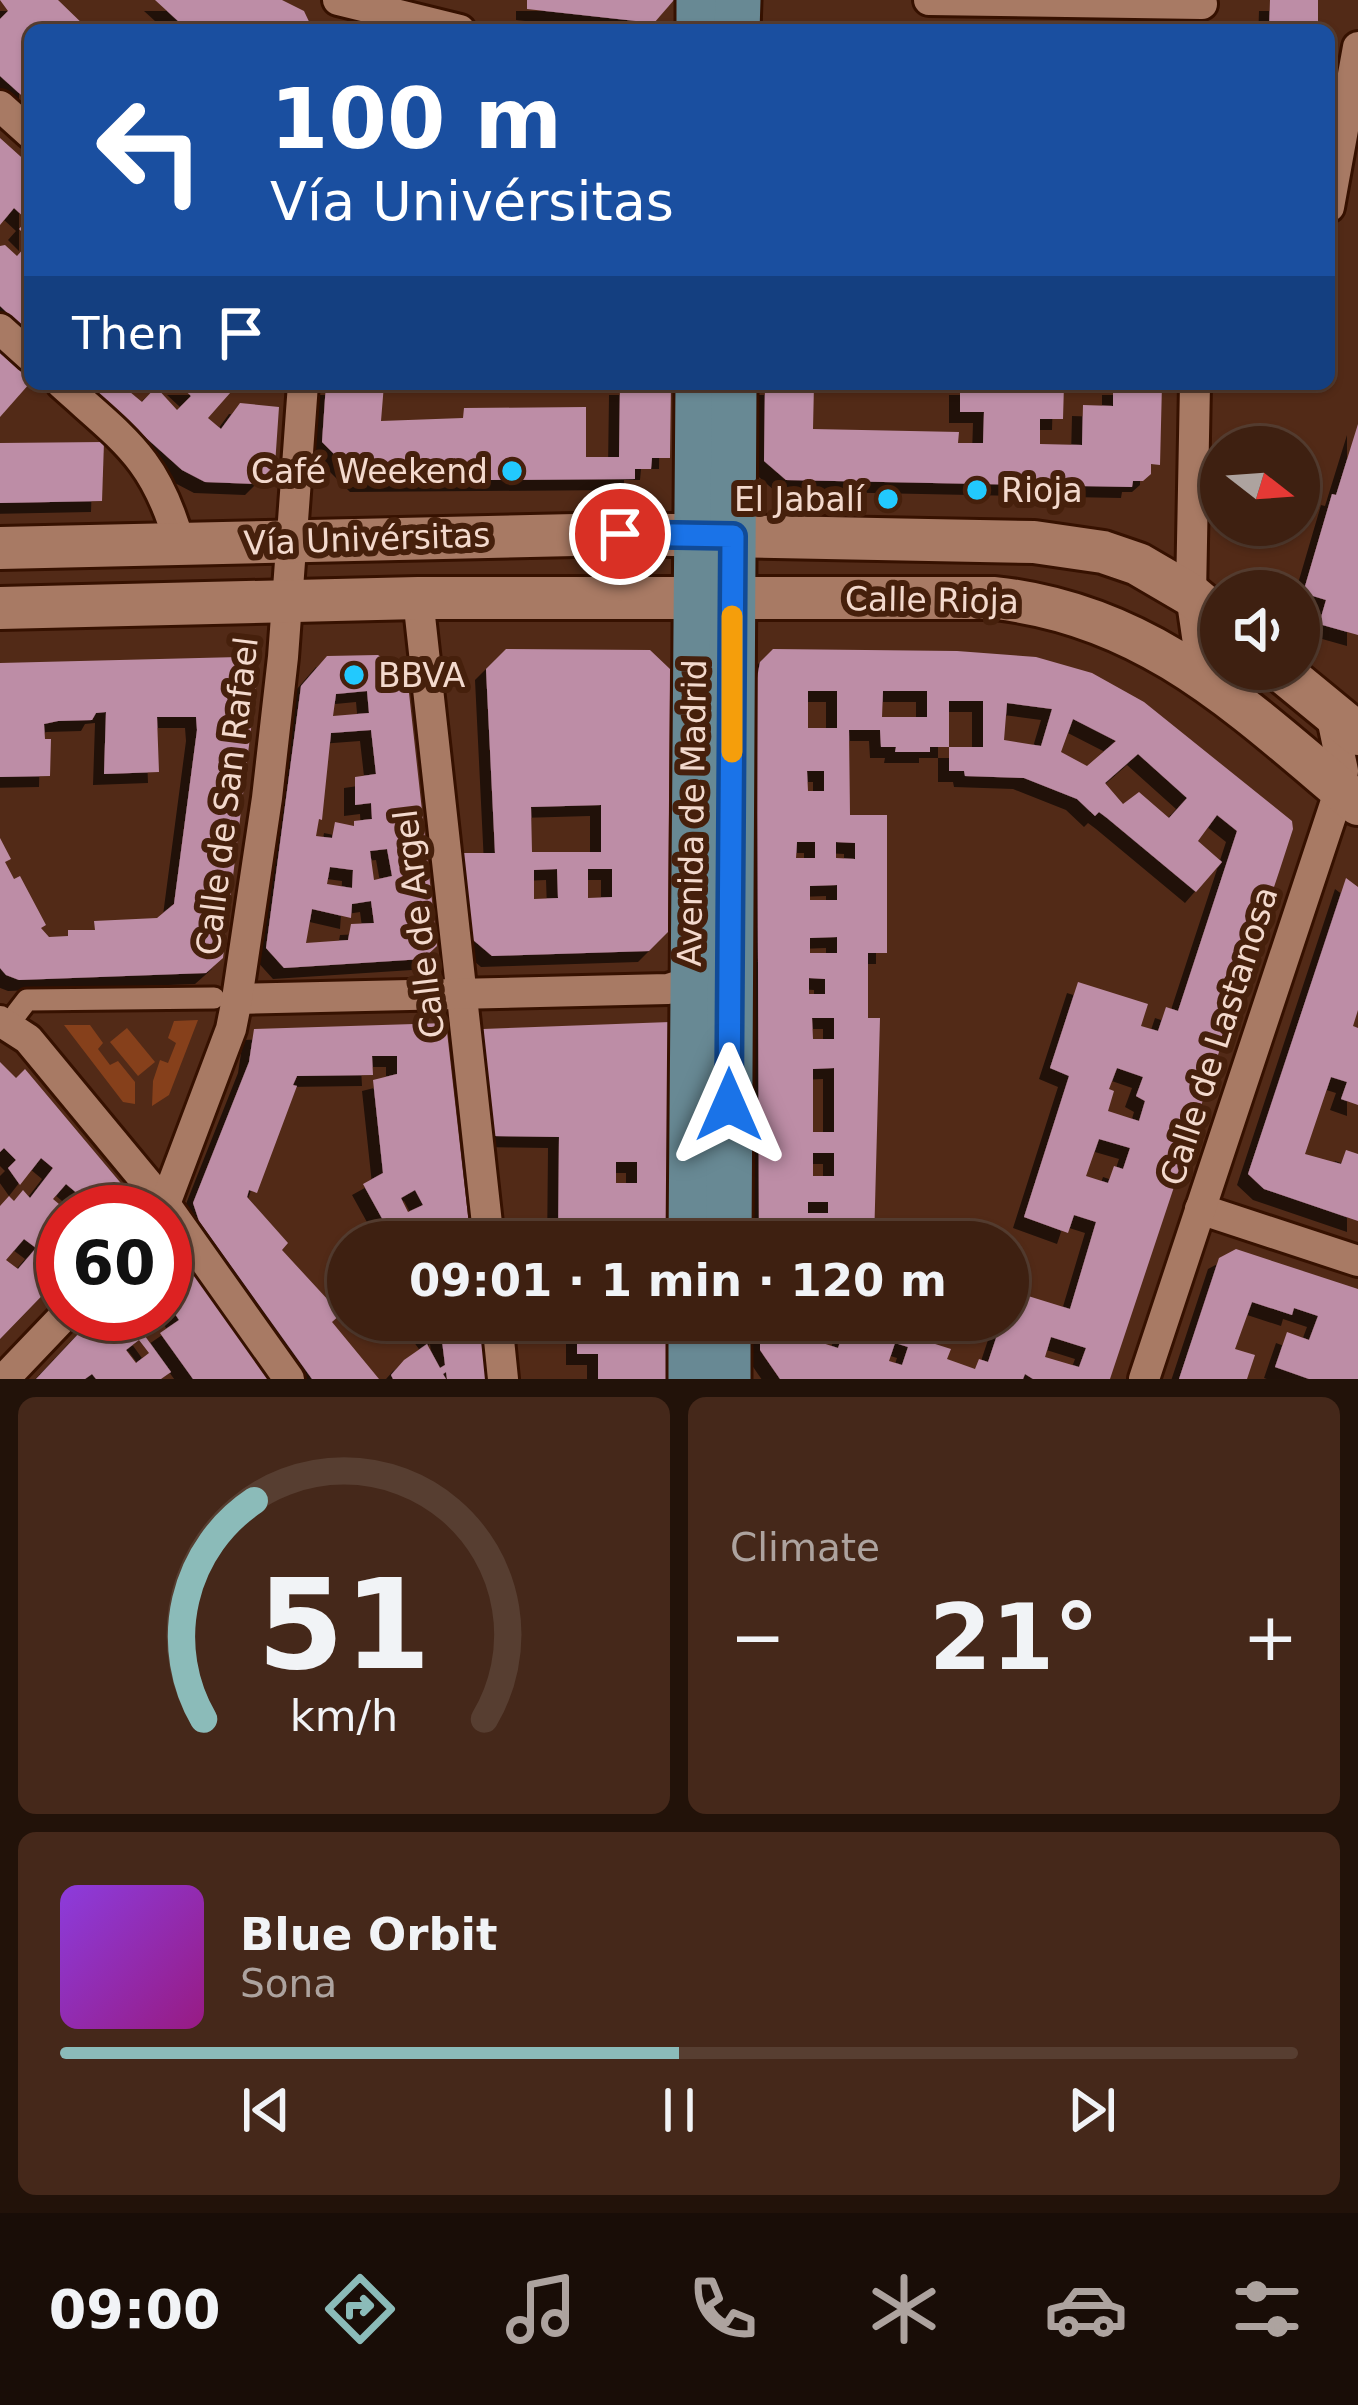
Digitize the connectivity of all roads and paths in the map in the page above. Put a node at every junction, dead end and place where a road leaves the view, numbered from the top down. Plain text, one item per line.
1 (929, 0) edge
2 (338, 11) edge
3 (1202, 11) edge
4 (421, 24) edge
5 (1358, 47) edge
6 (0, 106) edge
7 (24, 128) edge
8 (1335, 174) edge
9 (0, 329) edge
10 (24, 351) edge
11 (69, 390) edge
12 (303, 390) edge
13 (699, 390) edge
14 (733, 390) edge
15 (1195, 390) edge
16 (715, 536) junction
17 (291, 540) junction
18 (180, 545) junction
19 (0, 548) edge
20 (1204, 570) edge
21 (418, 598) junction
22 (714, 598) junction
23 (287, 601) junction
24 (1200, 604) edge
25 (0, 608) edge
26 (1200, 677) edge
27 (1219, 690) edge
28 (1304, 690) edge
29 (1345, 724) edge
30 (1349, 796) edge
31 (730, 952) junction
32 (691, 983) junction
33 (463, 995) junction
34 (226, 998) junction
35 (8, 1017) edge
36 (146, 1185) edge
37 (174, 1185) edge
38 (1200, 1209) junction
39 (487, 1221) edge
40 (691, 1221) edge
41 (729, 1221) edge
42 (192, 1246) edge
43 (1358, 1261) edge
44 (40, 1341) edge
45 (499, 1341) edge
46 (691, 1341) edge
47 (728, 1341) edge
48 (4, 1379) edge
49 (289, 1379) edge
50 (503, 1379) edge
51 (692, 1379) edge
52 (728, 1379) edge
53 (1144, 1379) edge

1 - 3 street
2 - 4 street
5 - 8 street
6 - 7 street
9 - 10 street
11 - 18 street
12 - 17 street, Calle de San Rafael
13 - 16 main road, Avenida de Madrid
14 - 16 main road, Avenida de Madrid
15 - 20 street
16 - 17 main road, Vía Univérsitas
16 - 22 main road, Avenida de Madrid
16 - 24 main road, Calle Rioja
17 - 18 main road, Vía Univérsitas
17 - 23 street, Calle de San Rafael
18 - 19 main road, Vía Univérsitas
21 - 22 main road, Vía Univérsitas
21 - 23 main road, Vía Univérsitas
21 - 33 street, Calle de Argel
22 - 26 main road, Calle Rioja
22 - 31 main road, Avenida de Madrid
22 - 32 main road, Avenida de Madrid
23 - 25 main road, Vía Univérsitas
23 - 34 street, Calle de San Rafael
27 - 30 main road, Calle Rioja
28 - 29 main road
29 - 30 street, Calle de Lastanosa
30 - 38 street, Calle de Lastanosa
31 - 32 street
31 - 41 main road, Avenida de Madrid
32 - 33 street
32 - 40 main road, Avenida de Madrid
33 - 34 street
33 - 39 street, Calle de Argel
34 - 35 street
34 - 37 street, Calle de San Rafael
35 - 36 street
38 - 43 street
38 - 53 street, Calle de Lastanosa
42 - 49 street
44 - 48 street
45 - 50 street
46 - 51 main road
47 - 52 main road

